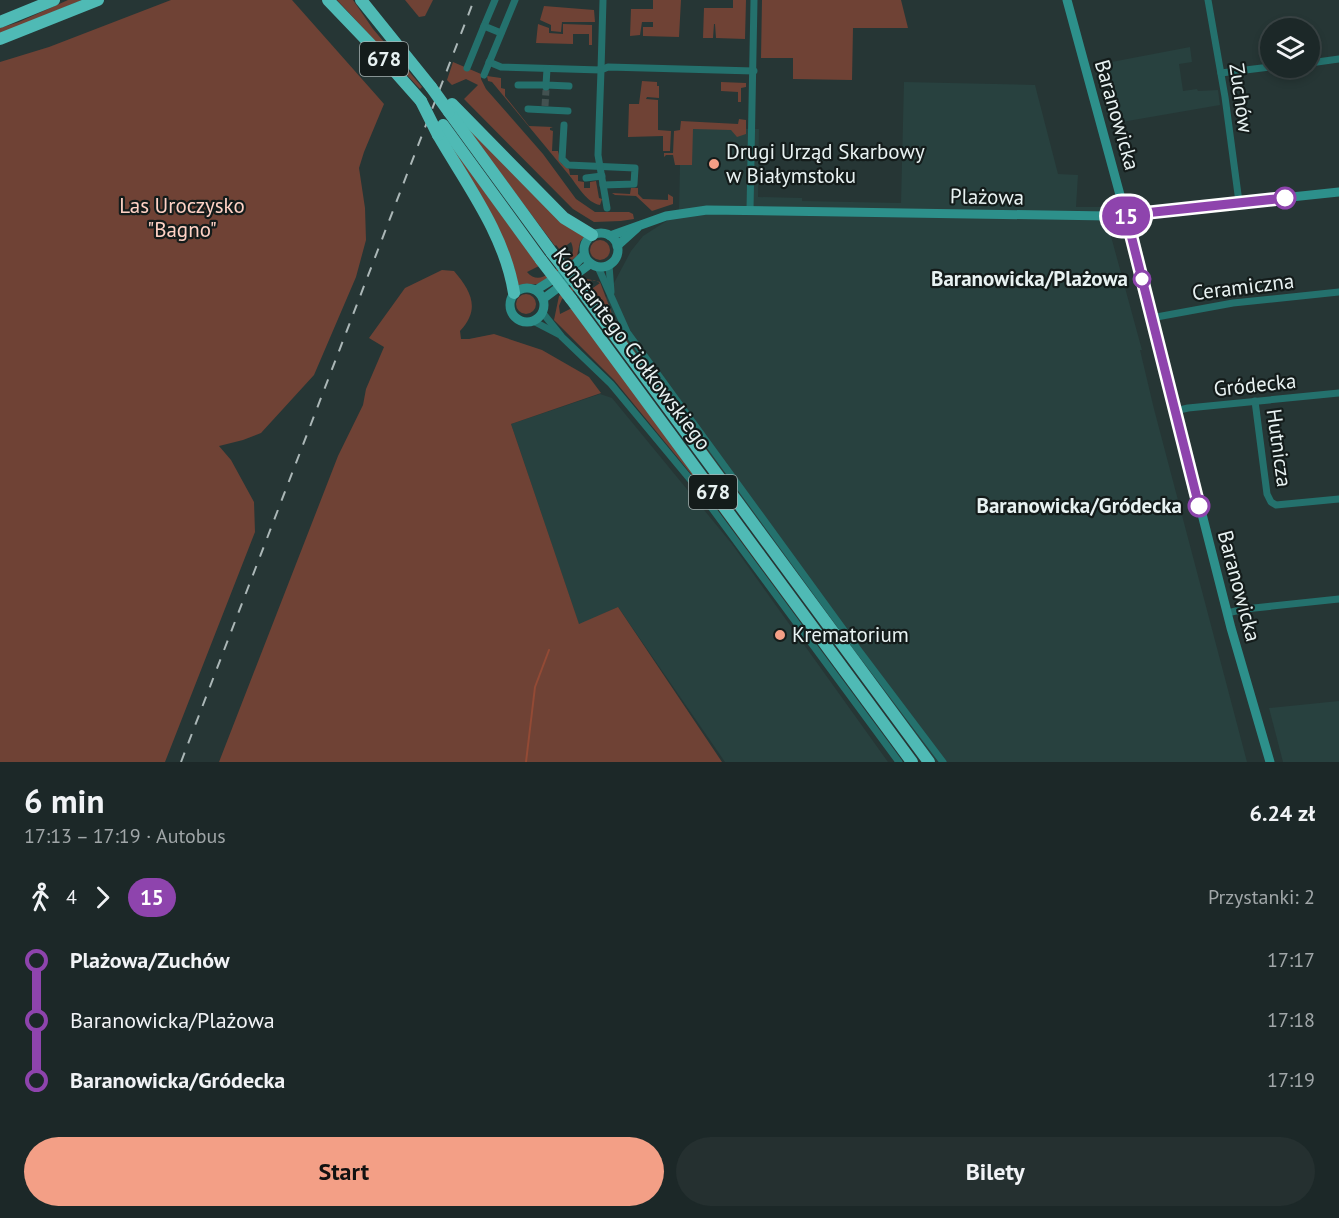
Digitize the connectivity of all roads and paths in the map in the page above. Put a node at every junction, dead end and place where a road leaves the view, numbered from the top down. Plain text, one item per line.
1 (54, 0) edge
2 (98, 0) edge
3 (328, 0) edge
4 (361, 0) edge
5 (495, 0) edge
6 (515, 0) edge
7 (603, 0) edge
8 (754, 0) edge
9 (1067, 0) edge
10 (1208, 0) edge
11 (0, 22) edge
12 (484, 26) junction
13 (501, 33) junction
14 (0, 39) edge
15 (1339, 59) edge
16 (489, 62) junction
17 (1320, 62) edge
18 (467, 68) dead end
19 (1260, 68) edge
20 (547, 69) junction
21 (601, 70) junction
22 (754, 71) junction
23 (1221, 73) junction
24 (484, 75) dead end
25 (519, 84) dead end
26 (568, 86) dead end
27 (546, 88) junction
28 (451, 108) junction
29 (528, 110) dead end
30 (568, 111) dead end
31 (564, 125) dead end
32 (441, 130) junction
33 (600, 167) junction
34 (602, 176) junction
35 (586, 178) dead end
36 (603, 184) junction
37 (1339, 192) edge
38 (1239, 202) junction
39 (607, 208) dead end
40 (750, 210) junction
41 (1126, 215) junction
42 (637, 228) junction
43 (592, 235) junction
44 (610, 236) junction
45 (617, 246) junction
46 (584, 255) junction
47 (609, 265) junction
48 (594, 266) junction
49 (536, 290) junction
50 (1339, 292) edge
51 (514, 293) junction
52 (611, 295) junction
53 (543, 299) junction
54 (542, 312) junction
55 (1151, 318) junction
56 (533, 321) junction
57 (562, 337) junction
58 (1339, 393) edge
59 (1255, 401) junction
60 (1175, 411) junction
61 (1339, 499) edge
62 (1339, 599) edge
63 (1227, 613) junction
64 (936, 760) edge
65 (899, 762) edge
66 (912, 762) edge
67 (1270, 762) edge

1 - 11 highway
2 - 14 highway
3 - 32 highway, Konstantego Ciołkowskiego / 678, bridge
4 - 28 highway, 678, bridge
5 - 12 street
6 - 13 street
7 - 21 street
8 - 22 street
9 - 41 street, Baranowicka
10 - 23 street, Zuchów
12 - 13 street
12 - 18 street
13 - 16 street
15 - 17 street
16 - 20 street
16 - 24 street
19 - 23 street
20 - 21 street
20 - 27 street
21 - 22 street
21 - 33 street
22 - 40 street
23 - 38 street, Zuchów
25 - 27 street
26 - 27 street
28 - 43 highway
28 - 64 highway, Konstantego Ciołkowskiego / 678, bridge
29 - 30 street
31 - 33 street
32 - 51 highway
32 - 66 highway, Konstantego Ciołkowskiego / 678, bridge
33 - 34 street
33 - 36 street
34 - 35 street
34 - 36 street
36 - 39 street
37 - 38 street, Plażowa
38 - 41 street, Plażowa
40 - 41 street, Plażowa
40 - 42 street, Plażowa
41 - 55 street, Baranowicka
42 - 44 street, Plażowa
42 - 45 street, Plażowa
43 - 44 street
43 - 46 street
44 - 45 street
45 - 47 street
46 - 48 street
46 - 49 street
47 - 48 street
47 - 52 street
48 - 52 street
48 - 53 street
49 - 51 street
49 - 53 street
50 - 55 street, Ceramiczna
51 - 56 street
52 - 64 street
53 - 54 street
54 - 56 street
54 - 57 street
55 - 60 street, Baranowicka
56 - 57 street
57 - 65 street
58 - 59 street, Gródecka
59 - 60 street, Gródecka
59 - 61 street, Hutnicza
60 - 63 street, Baranowicka
62 - 63 street
63 - 67 street, Baranowicka

